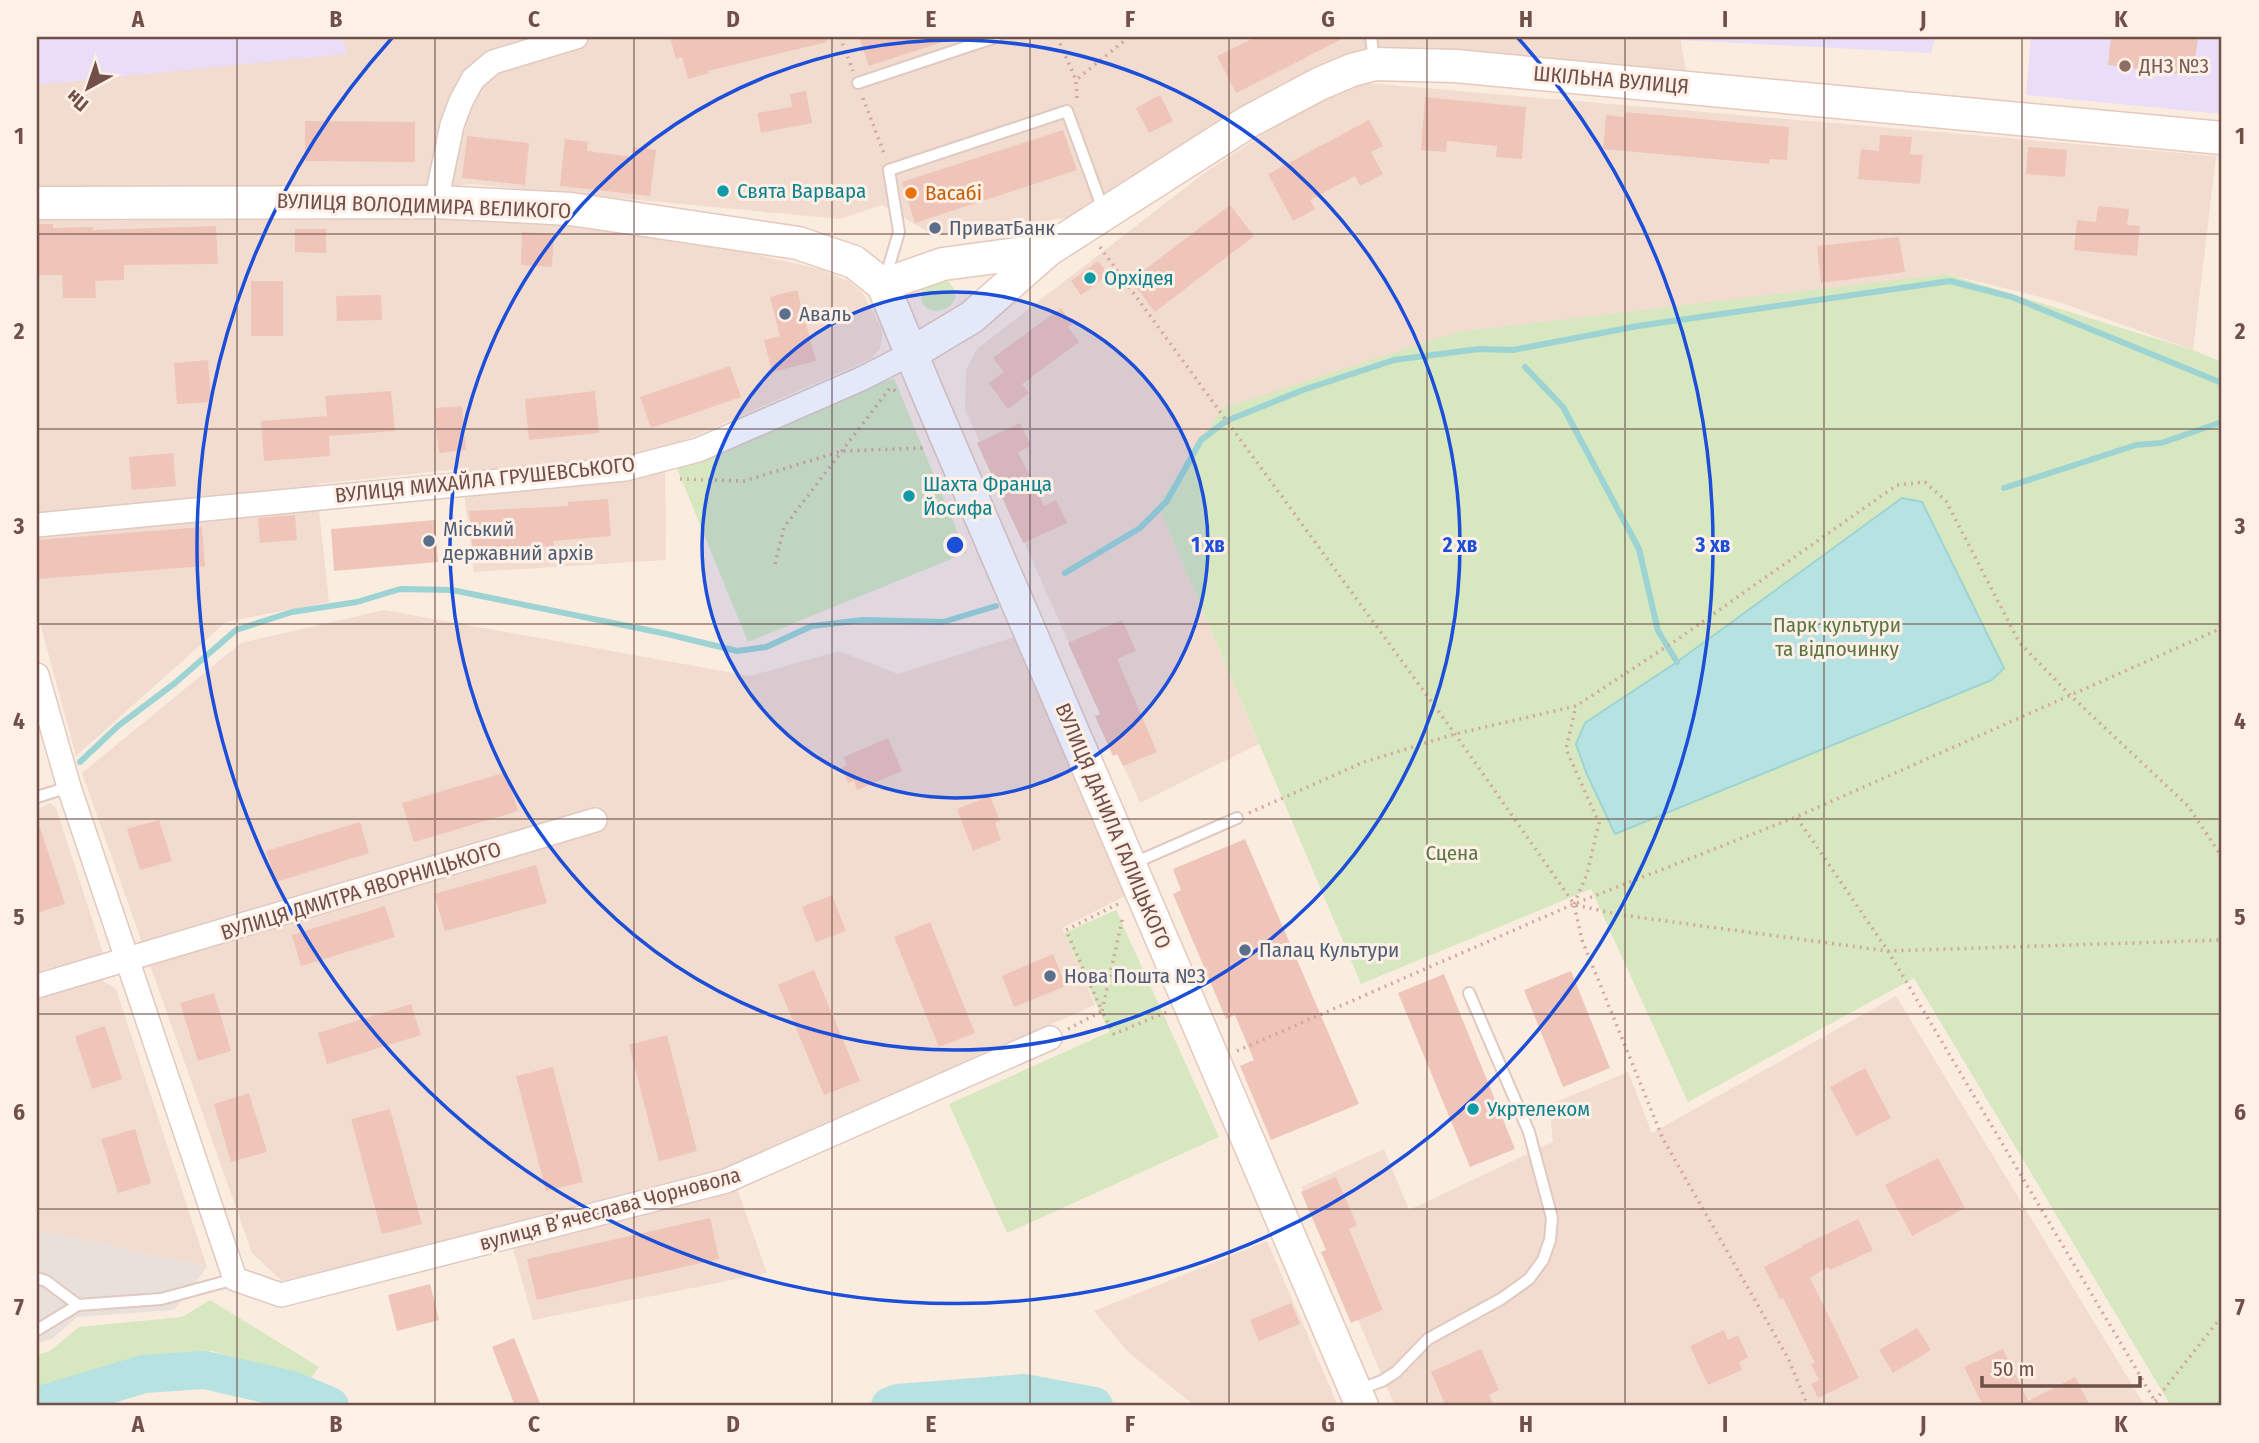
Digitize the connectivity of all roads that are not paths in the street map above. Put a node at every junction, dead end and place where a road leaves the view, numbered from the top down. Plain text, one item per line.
1 (574, 37) edge
2 (996, 37) edge
3 (1373, 50) edge
4 (858, 83) dead end
5 (2222, 138) edge
6 (436, 202) junction
7 (37, 203) edge
8 (1094, 219) junction
9 (1048, 250) junction
10 (883, 285) junction
11 (912, 353) junction
12 (37, 524) edge
13 (37, 675) edge
14 (69, 787) junction
15 (37, 797) edge
16 (1237, 818) road end
17 (595, 820) dead end
18 (1130, 864) junction
19 (127, 961) junction
20 (37, 986) edge
21 (1469, 993) dead end
22 (1050, 1038) road end
23 (37, 1278) edge
24 (235, 1279) junction
25 (78, 1305) junction
26 (37, 1330) edge
27 (1359, 1399) edge

1 - 6 street
2 - 4 lane
3 - 5 main road, ШКІЛЬНА ВУЛИЦЯ
3 - 8 main road, ШКІЛЬНА ВУЛИЦЯ
6 - 7 main road, ВУЛИЦЯ ВОЛОДИМИРА ВЕЛИКОГО
6 - 10 main road, ВУЛИЦЯ ВОЛОДИМИРА ВЕЛИКОГО
8 - 9 main road, ШКІЛЬНА ВУЛИЦЯ
8 - 10 lane
9 - 10 main road, ШКІЛЬНА ВУЛИЦЯ
9 - 11 main road, ШКІЛЬНА ВУЛИЦЯ
10 - 11 main road, ВУЛИЦЯ ДАНИЛА ГАЛИЦЬКОГО
11 - 12 street, ВУЛИЦЯ МИХАЙЛА ГРУШЕВСЬКОГО
11 - 18 main road, ВУЛИЦЯ ДАНИЛА ГАЛИЦЬКОГО
13 - 14 street
14 - 15 lane
14 - 19 street
16 - 18 lane
17 - 19 street, ВУЛИЦЯ ДМИТРА ЯВОРНИЦЬКОГО
18 - 27 main road, ВУЛИЦЯ ДАНИЛА ГАЛИЦЬКОГО
19 - 20 street, ВУЛИЦЯ ДМИТРА ЯВОРНИЦЬКОГО
19 - 24 street
21 - 27 lane
22 - 24 street, вулиця Вʼячеслава Чорновола
23 - 25 lane
24 - 25 lane
25 - 26 lane

